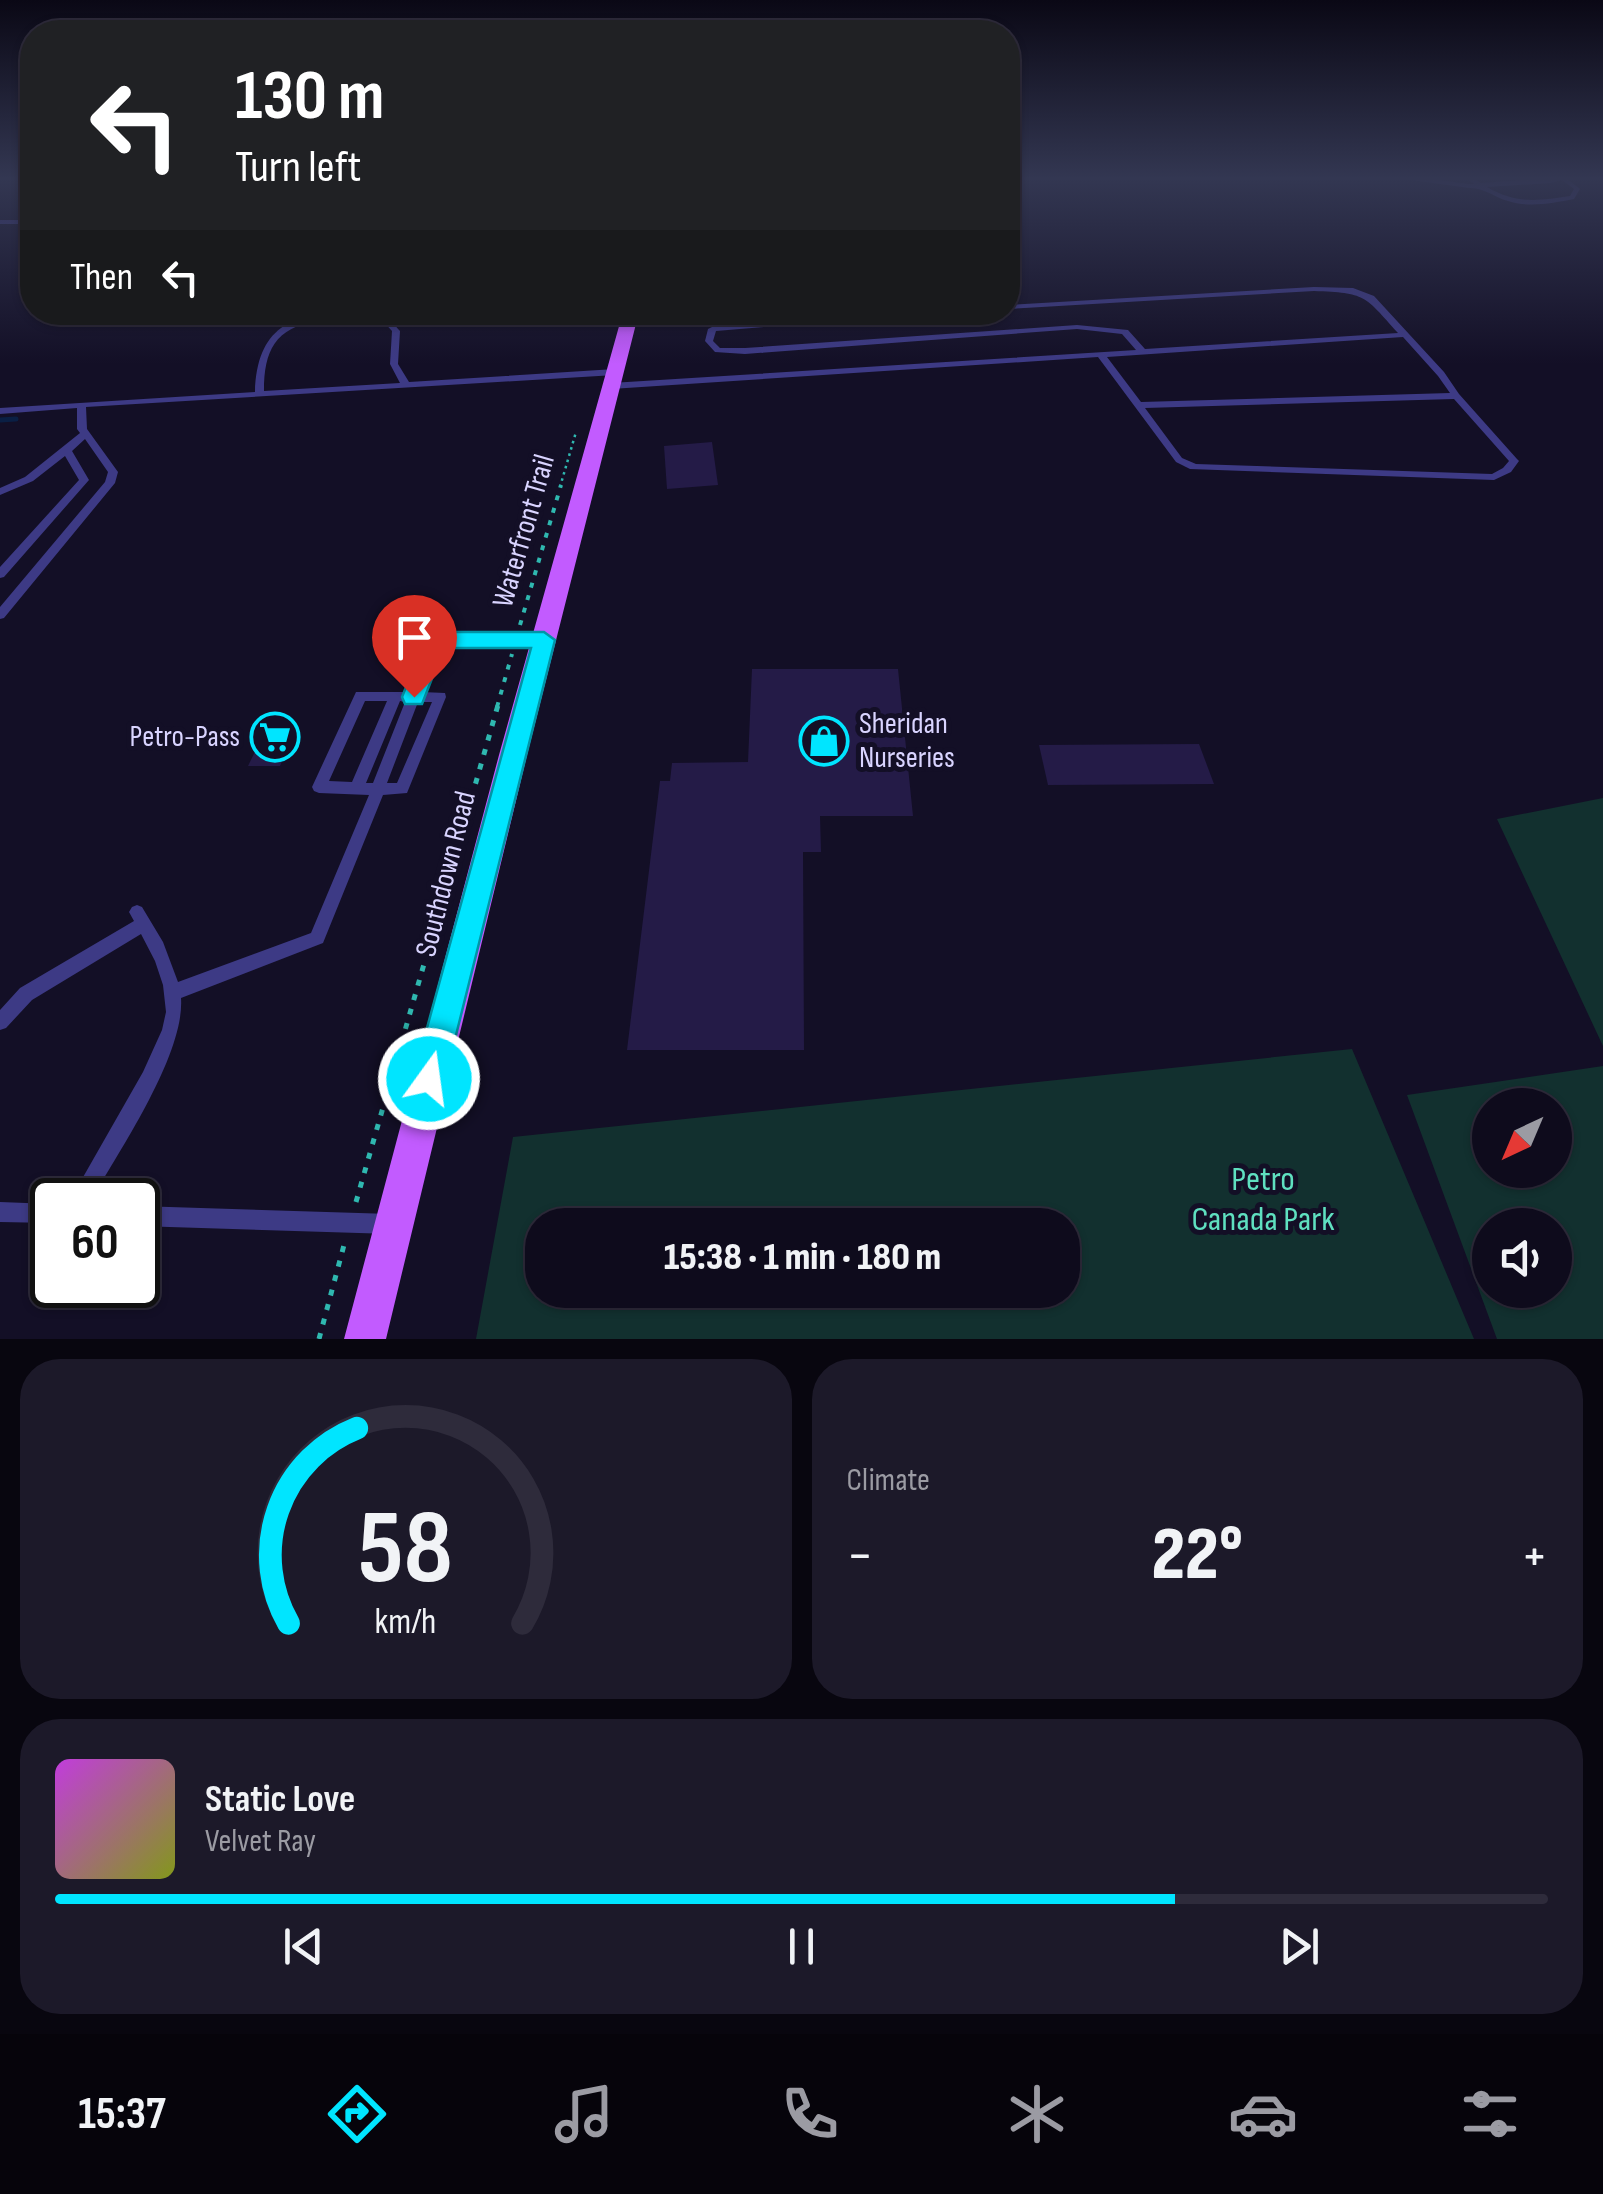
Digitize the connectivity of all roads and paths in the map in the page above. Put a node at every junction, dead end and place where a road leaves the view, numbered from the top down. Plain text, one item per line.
1 (1020, 306) edge
2 (296, 325) edge
3 (390, 325) edge
4 (628, 325) edge
5 (760, 325) edge
6 (908, 325) edge
7 (1402, 335) junction
8 (914, 339) junction
9 (1142, 351) junction
10 (1102, 356) junction
11 (613, 379) junction
12 (406, 385) junction
13 (259, 394) junction
14 (1456, 396) junction
15 (81, 405) junction
16 (1140, 405) junction
17 (0, 411) edge
18 (576, 430) dead end
19 (86, 433) junction
20 (67, 450) junction
21 (0, 492) edge
22 (0, 574) edge
23 (0, 615) edge
24 (530, 640) junction
25 (395, 697) junction
26 (414, 697) junction
27 (357, 788) junction
28 (378, 788) junction
29 (172, 993) junction
30 (0, 1022) edge
31 (92, 1178) edge
32 (0, 1212) edge
33 (30, 1213) edge
34 (160, 1217) edge
35 (350, 1223) junction
36 (393, 1224) junction
37 (318, 1339) edge
38 (365, 1339) edge

1 - 7 lane
2 - 13 lane
3 - 12 lane
4 - 11 main road, Southdown Road
5 - 8 lane
6 - 8 lane
7 - 9 lane
7 - 14 lane
8 - 9 lane
9 - 10 lane
10 - 11 lane
10 - 16 lane
11 - 12 lane
11 - 24 main road, Southdown Road
12 - 13 lane
13 - 15 lane
14 - 16 lane
14 - 16 lane
15 - 17 lane
15 - 19 lane
18 - 24 path, Waterfront Trail
19 - 20 lane
19 - 23 lane
20 - 21 lane
20 - 22 lane
24 - 26 lane
24 - 35 path, Waterfront Trail
24 - 36 main road, Southdown Road
25 - 26 lane
25 - 27 lane
25 - 27 lane
26 - 28 lane
26 - 28 lane
27 - 28 lane
28 - 29 lane
29 - 30 lane
29 - 31 lane
32 - 33 lane
34 - 35 lane
35 - 36 lane
35 - 37 path, Waterfront Trail
36 - 38 main road, Southdown Road

